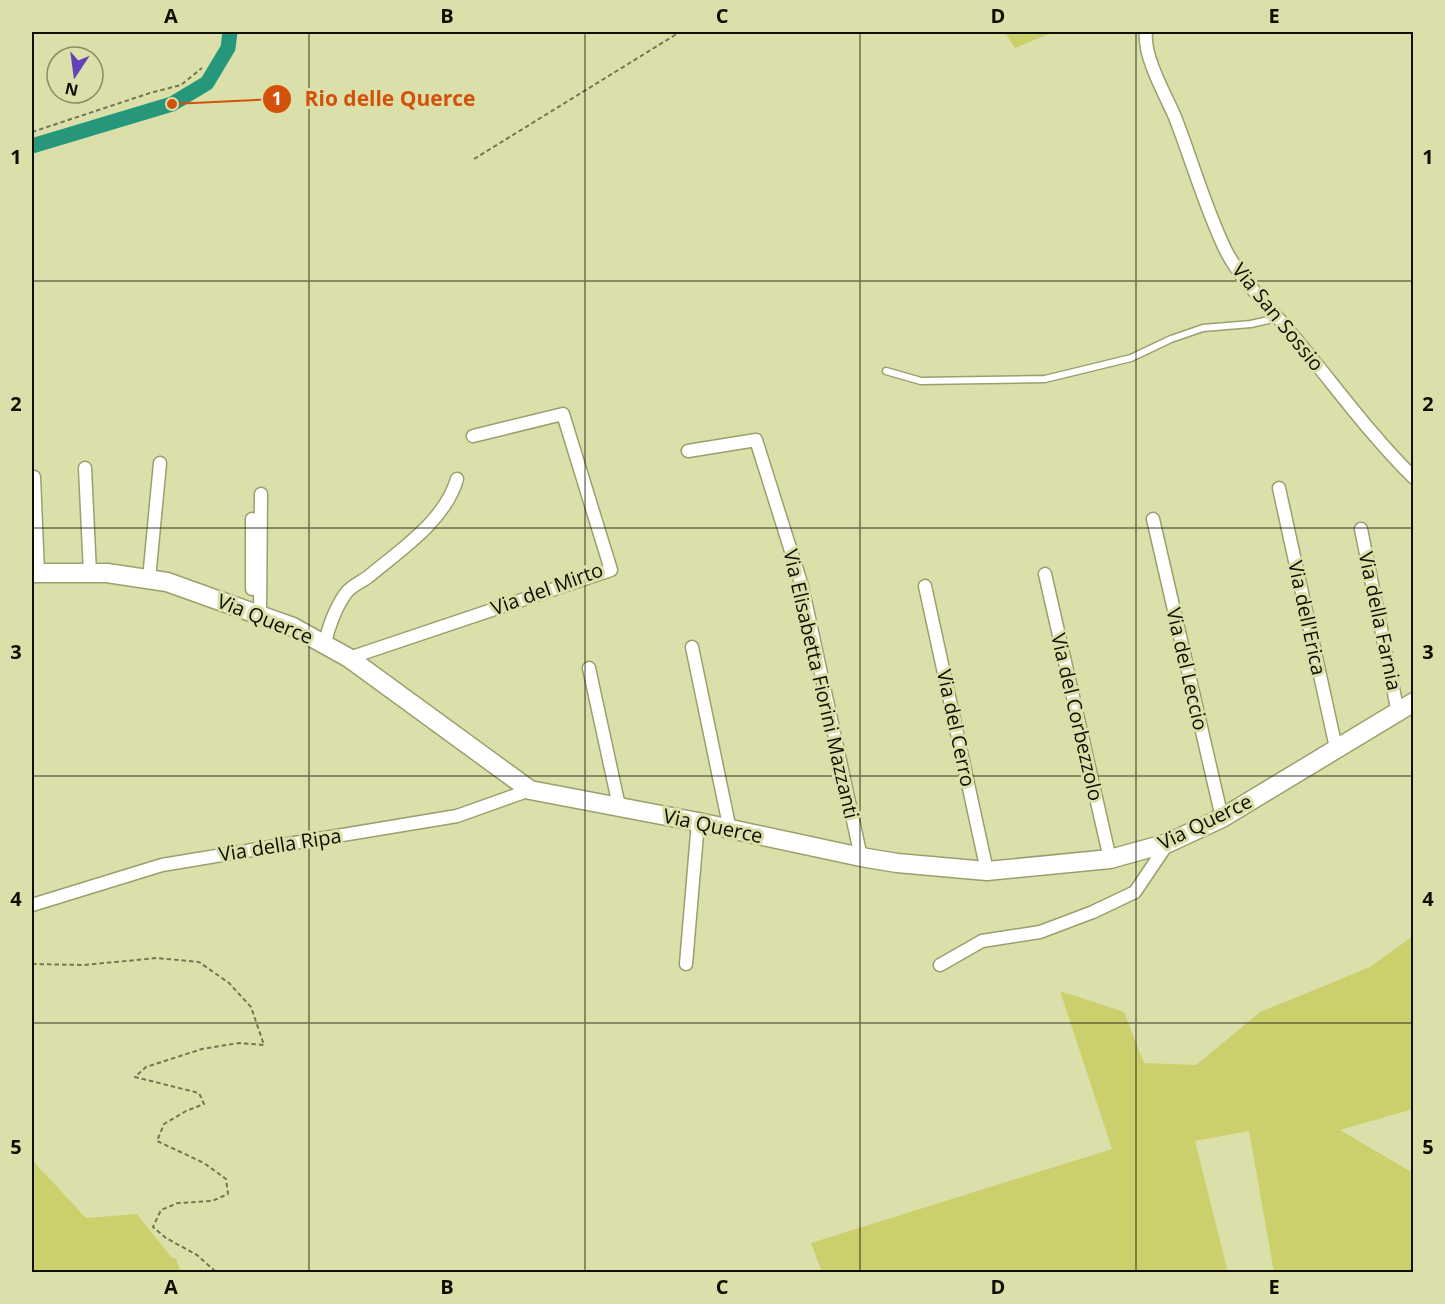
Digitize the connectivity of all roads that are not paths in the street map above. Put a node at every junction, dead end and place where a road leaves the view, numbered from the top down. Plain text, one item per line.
1 (1146, 32) edge
2 (1278, 318) junction
3 (886, 371) dead end
4 (473, 436) dead end
5 (688, 451) dead end
6 (160, 462) dead end
7 (85, 468) dead end
8 (34, 477) dead end
9 (1413, 478) edge
10 (457, 479) dead end
11 (1279, 488) dead end
12 (261, 494) dead end
13 (252, 519) dead end
14 (1153, 519) dead end
15 (1361, 529) dead end
16 (35, 573) edge
17 (90, 573) junction
18 (1045, 574) dead end
19 (149, 579) junction
20 (925, 586) dead end
21 (256, 613) junction
22 (325, 644) junction
23 (692, 647) dead end
24 (349, 658) junction
25 (589, 668) dead end
26 (1413, 702) edge
27 (1398, 713) junction
28 (1336, 748) junction
29 (530, 790) junction
30 (619, 806) junction
31 (1222, 818) junction
32 (698, 822) junction
33 (730, 830) junction
34 (1168, 843) junction
35 (861, 857) junction
36 (1110, 859) junction
37 (987, 871) junction
38 (32, 905) edge
39 (686, 964) dead end
40 (940, 965) dead end

1 - 2 street, Via San Sossio
2 - 3 lane
2 - 9 street, Via San Sossio
4 - 24 street, Via del Mirto
5 - 35 street, Via Elisabetta Fiorini Mazzanti
6 - 19 street
7 - 17 street
8 - 16 street
10 - 22 street
11 - 28 street, Via dell'Erica
12 - 21 street
13 - 21 street
14 - 31 street, Via del Leccio
15 - 27 street, Via della Farnia
16 - 17 street, Via Querce
17 - 19 street, Via Querce
18 - 36 street, Via del Corbezzolo
19 - 21 street, Via Querce
20 - 37 street, Via del Cerro
21 - 22 street, Via Querce
22 - 24 street, Via Querce
23 - 33 street
24 - 29 street, Via Querce
25 - 30 street
26 - 27 street, Via Querce
27 - 28 street, Via Querce
28 - 31 street, Via Querce
29 - 30 street, Via Querce
29 - 38 street, Via della Ripa
30 - 32 street, Via Querce
31 - 34 street, Via Querce
32 - 33 street, Via Querce
32 - 39 street
33 - 35 street, Via Querce
34 - 36 street, Via Querce
34 - 40 street
35 - 37 street, Via Querce
36 - 37 street, Via Querce

